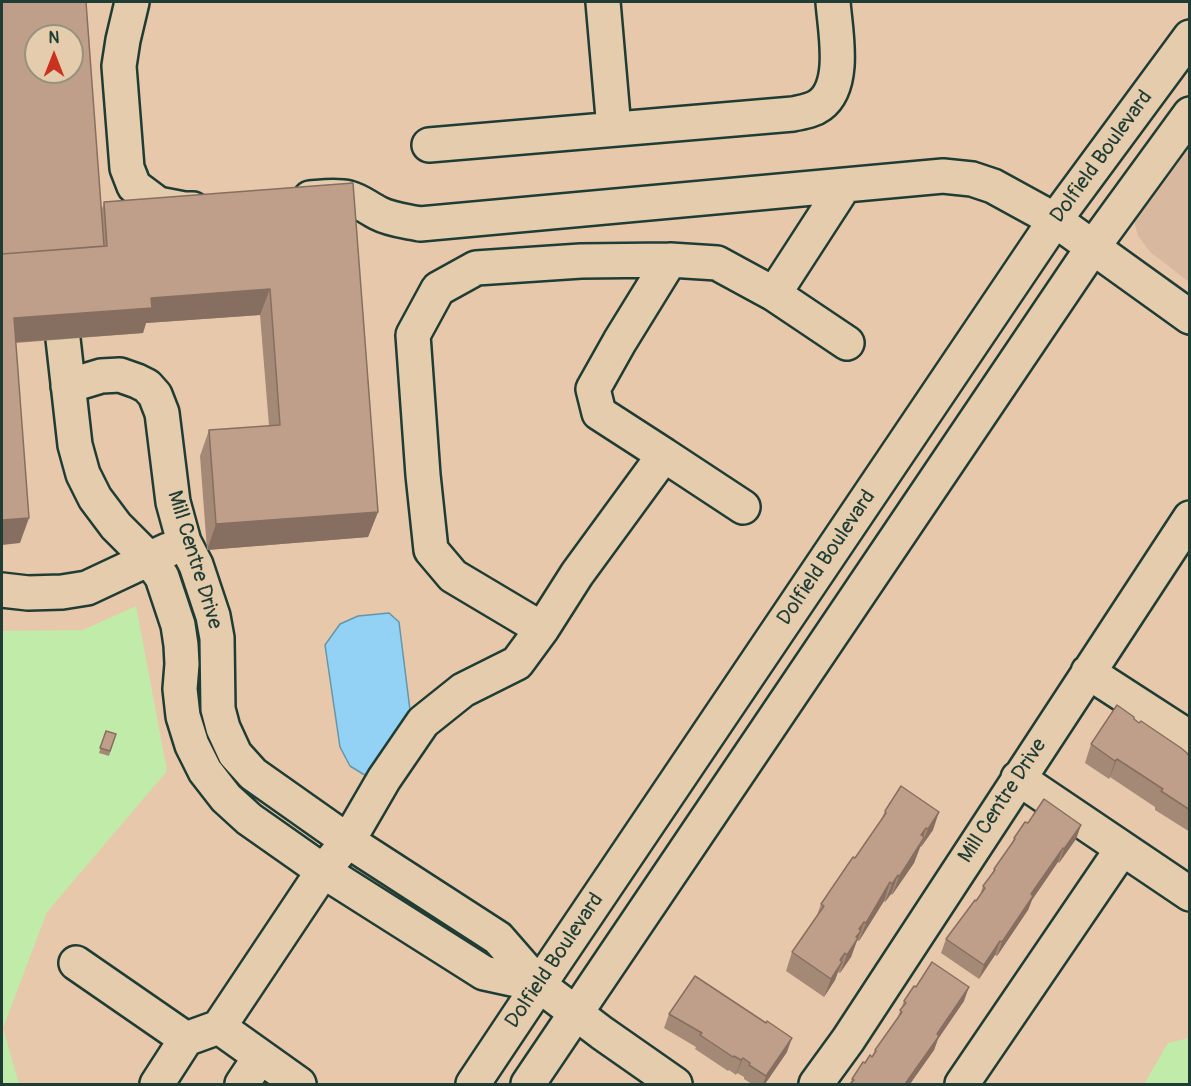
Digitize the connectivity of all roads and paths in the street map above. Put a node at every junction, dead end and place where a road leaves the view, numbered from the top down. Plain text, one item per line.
1 (132, 2) edge
2 (603, 2) edge
3 (833, 2) edge
4 (1190, 37) edge
5 (1190, 114) edge
6 (614, 129) junction
7 (429, 145) dead end
8 (844, 186) junction
9 (285, 200) edge
10 (218, 206) edge
11 (1055, 220) junction
12 (1093, 247) junction
13 (670, 260) junction
14 (774, 294) junction
15 (1190, 317) edge
16 (63, 339) edge
17 (847, 343) dead end
18 (68, 387) junction
19 (664, 455) junction
20 (743, 507) dead end
21 (1190, 518) edge
22 (184, 542) junction
23 (149, 559) junction
24 (2, 590) edge
25 (542, 628) junction
26 (1088, 672) junction
27 (1190, 738) edge
28 (1018, 778) junction
29 (348, 841) junction
30 (1122, 849) junction
31 (323, 871) junction
32 (1190, 894) edge
33 (76, 963) dead end
34 (539, 985) junction
35 (576, 1013) junction
36 (219, 1027) junction
37 (186, 1039) junction
38 (260, 1057) junction
39 (157, 1084) edge
40 (242, 1084) edge
41 (299, 1084) edge
42 (473, 1084) edge
43 (528, 1084) edge
44 (675, 1084) edge
45 (816, 1084) edge
46 (962, 1084) edge

1 - 10 street
2 - 6 street
3 - 6 street
4 - 11 street, Dolfield Boulevard
5 - 12 street
6 - 7 street
8 - 9 street
8 - 11 street
8 - 14 street
11 - 12 street
11 - 34 street, Dolfield Boulevard
12 - 15 street
12 - 35 street
13 - 14 street
13 - 19 street
13 - 25 street
14 - 17 street
16 - 18 street
18 - 22 street, Mill Centre Drive
18 - 23 street, Mill Centre Drive
19 - 20 street
19 - 25 street
21 - 26 street, Mill Centre Drive
22 - 23 street
22 - 29 street, Mill Centre Drive
23 - 24 street
23 - 31 street, Mill Centre Drive
25 - 29 street
26 - 27 street
26 - 28 street, Mill Centre Drive
28 - 30 street
28 - 45 street, Mill Centre Drive
29 - 31 street
29 - 34 street, Mill Centre Drive
30 - 32 street
30 - 46 street
31 - 34 street, Mill Centre Drive
31 - 36 street
33 - 37 street
34 - 35 street, Mill Centre Drive
34 - 42 street, Dolfield Boulevard
35 - 43 street
35 - 44 street, Mill Centre Drive
36 - 37 street
36 - 38 street
37 - 39 street
38 - 40 street
38 - 41 street

